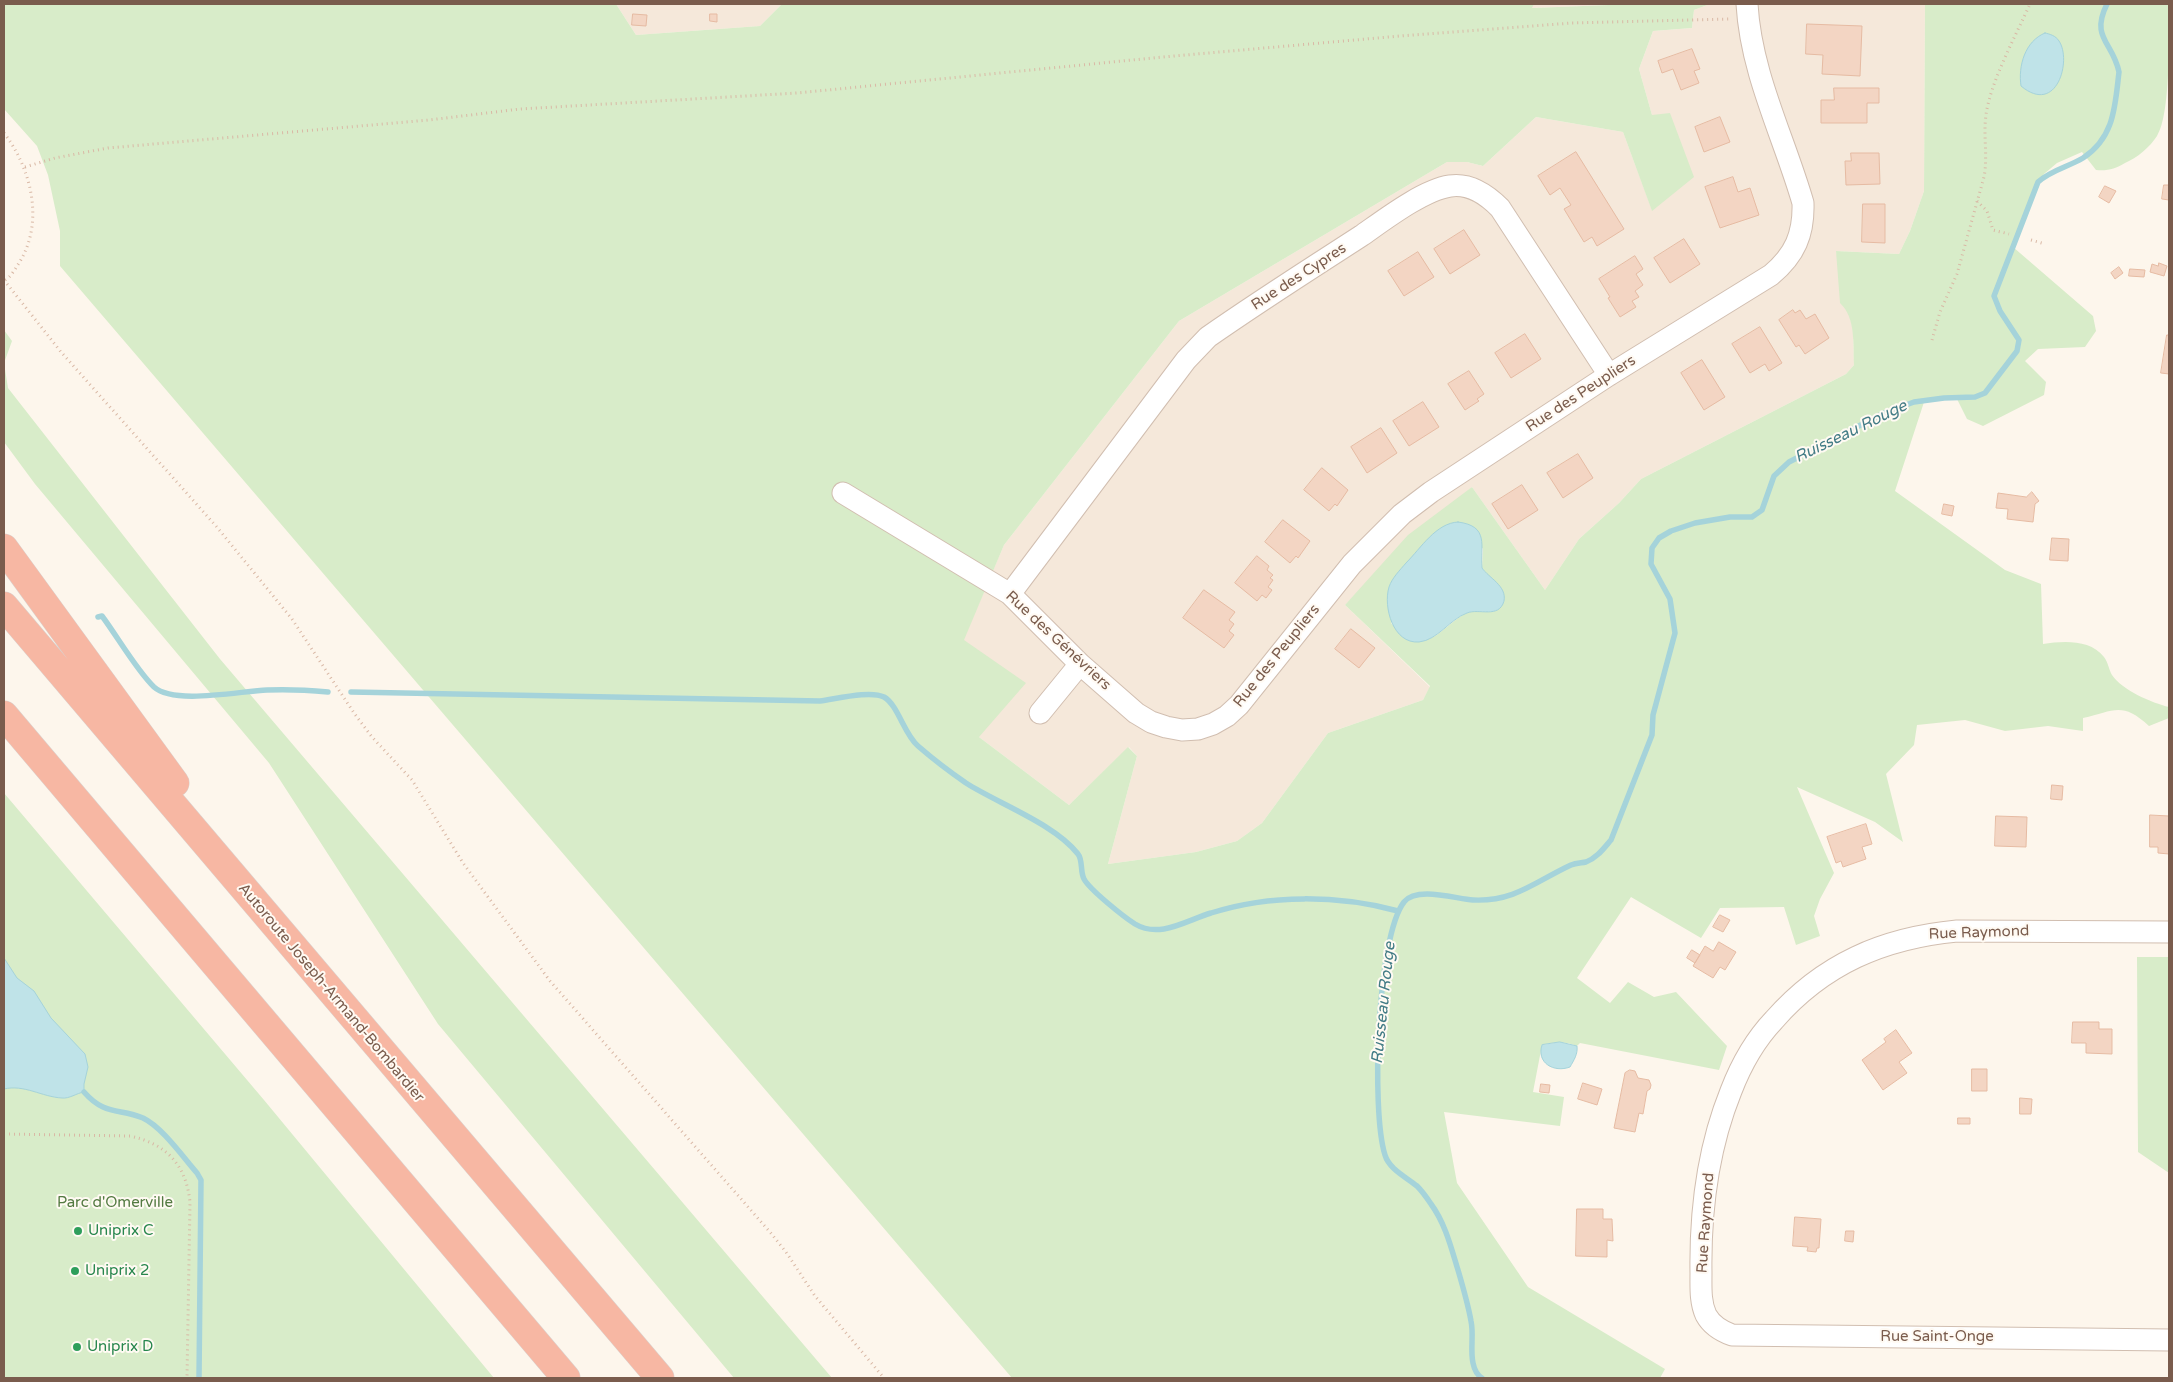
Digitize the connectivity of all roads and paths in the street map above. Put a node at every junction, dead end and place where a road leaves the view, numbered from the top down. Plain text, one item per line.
1 (2030, 4) edge
2 (1747, 11) edge
3 (4, 133) edge
4 (25, 167) junction
5 (1977, 201) junction
6 (2009, 234) dead end
7 (2031, 240) dead end
8 (2045, 244) dead end
9 (4, 280) edge
10 (1932, 340) dead end
11 (1609, 375) junction
12 (843, 493) dead end
13 (4, 548) edge
14 (1010, 594) junction
15 (4, 606) edge
16 (1080, 664) junction
17 (1040, 713) dead end
18 (4, 715) edge
19 (1198, 729) joint
20 (2169, 932) edge
21 (302, 958) junction
22 (4, 1134) edge
23 (1710, 1321) joint
24 (2169, 1340) edge
25 (187, 1378) edge
26 (566, 1378) edge
27 (660, 1378) edge
28 (884, 1378) edge

1 - 5 path
2 - 4 path
2 - 11 street, Rue des Peupliers
3 - 4 path
4 - 9 path
5 - 6 path
5 - 10 path
7 - 8 path
9 - 28 path
11 - 14 street, Rue des Cypres
11 - 19 street, Rue des Peupliers
12 - 14 street, Rue des Génévriers
13 - 21 highway
14 - 16 street, Rue des Génévriers
15 - 21 highway, Autoroute Joseph-Armand-Bombardier
16 - 17 street
16 - 19 street, Rue des Génévriers
18 - 26 highway
20 - 23 street, Rue Raymond
21 - 27 highway, Autoroute Joseph-Armand-Bombardier
22 - 25 path
23 - 24 street, Rue Saint-Onge

